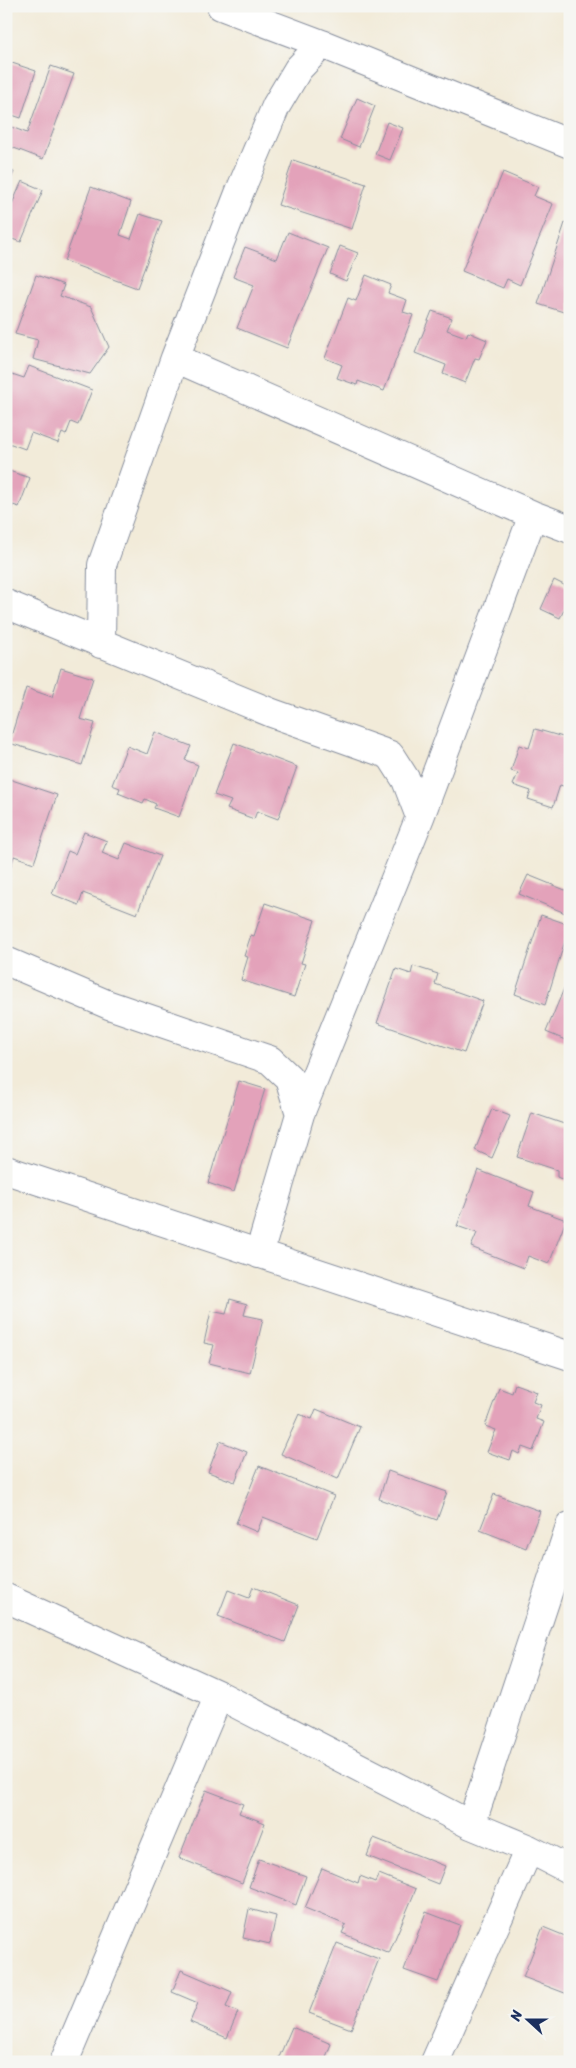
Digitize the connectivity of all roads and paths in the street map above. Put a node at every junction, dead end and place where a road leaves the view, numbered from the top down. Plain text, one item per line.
1 (222, 6) edge
2 (322, 44) junction
3 (570, 144) edge
4 (175, 358) junction
5 (533, 516) junction
6 (570, 529) edge
7 (6, 604) edge
8 (101, 644) junction
9 (420, 817) junction
10 (6, 960) edge
11 (300, 1114) junction
12 (6, 1170) edge
13 (259, 1254) junction
14 (570, 1356) edge
15 (570, 1526) edge
16 (6, 1598) edge
17 (219, 1695) junction
18 (471, 1825) junction
19 (530, 1849) junction
20 (570, 1870) edge
21 (64, 2062) edge
22 (435, 2062) edge

1 - 2 street
2 - 3 street
2 - 4 street
4 - 5 street
4 - 8 street
5 - 6 street
5 - 9 street
7 - 8 street
8 - 9 street
9 - 11 street
10 - 11 street
11 - 13 street
12 - 13 street
13 - 14 street
15 - 18 street
16 - 17 street
17 - 18 street
17 - 21 street
18 - 19 street
19 - 20 street
19 - 22 street

